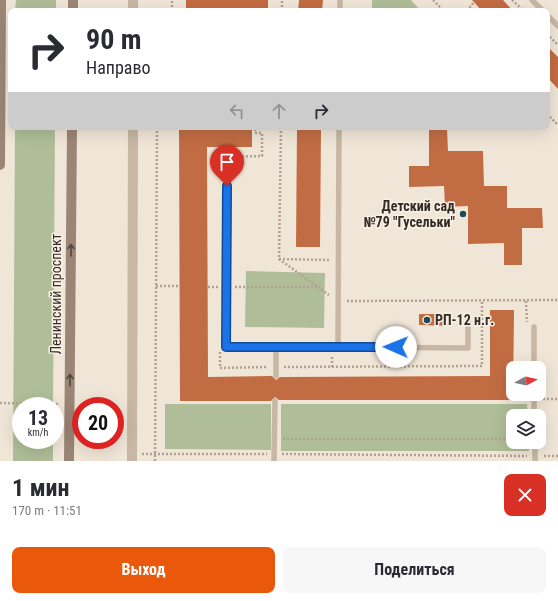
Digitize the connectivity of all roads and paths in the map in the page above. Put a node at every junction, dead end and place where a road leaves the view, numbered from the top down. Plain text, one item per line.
1 (1, 0) edge
2 (433, 0) edge
3 (512, 0) edge
4 (532, 0) edge
5 (474, 2) dead end
6 (441, 8) edge
7 (469, 8) edge
8 (521, 8) edge
9 (540, 8) edge
10 (550, 18) edge
11 (558, 26) edge
12 (550, 37) edge
13 (558, 45) edge
14 (550, 117) edge
15 (558, 125) edge
16 (72, 130) edge
17 (133, 130) edge
18 (157, 130) edge
19 (255, 130) edge
20 (281, 130) edge
21 (339, 130) edge
22 (0, 165) edge
23 (220, 172) dead end
24 (227, 172) dead end
25 (279, 260) junction
26 (338, 260) junction
27 (220, 279) dead end
28 (156, 286) junction
29 (180, 286) dead end
30 (208, 287) dead end
31 (223, 287) junction
32 (318, 287) junction
33 (220, 294) dead end
34 (482, 300) junction
35 (558, 300) edge
36 (338, 301) junction
37 (468, 317) dead end
38 (534, 327) dead end
39 (220, 346) dead end
40 (276, 347) junction
41 (338, 347) junction
42 (534, 361) edge
43 (276, 367) junction
44 (276, 376) dead end
45 (275, 400) dead end
46 (542, 401) edge
47 (0, 403) edge
48 (70, 404) junction
49 (542, 406) dead end
50 (279, 439) dead end
51 (506, 439) edge
52 (543, 449) dead end
53 (155, 454) junction
54 (274, 454) junction
55 (543, 456) junction
56 (558, 456) edge
57 (535, 458) edge
58 (69, 461) edge
59 (132, 461) edge
60 (154, 461) edge
61 (274, 461) edge

1 - 22 main road
2 - 6 path
3 - 8 path
4 - 9 lane
5 - 7 path
10 - 11 lane
12 - 13 path
14 - 15 path
48 -> 16 main road, Ленинский проспект
17 - 59 street
18 - 28 path
19 - 23 path
20 - 25 path
21 - 26 lane
24 - 31 lane
25 - 26 path
25 - 32 path
26 - 36 lane
27 - 31 path
28 - 29 path
28 - 53 path
30 - 31 path
31 - 32 path
31 - 33 path
31 - 40 lane
32 - 36 path
34 - 35 path
34 - 36 path
34 - 43 path
36 - 41 lane
37 - 41 lane
38 - 42 lane
39 - 43 path
40 - 41 lane
40 - 43 lane
43 - 44 lane
45 - 54 lane
46 - 49 path
47 - 48 path
48 - 58 main road, Ленинский проспект
50 - 51 path
52 - 55 path
53 - 54 path
53 - 60 path
54 - 57 path
54 - 61 lane
55 - 56 path
55 - 57 path

